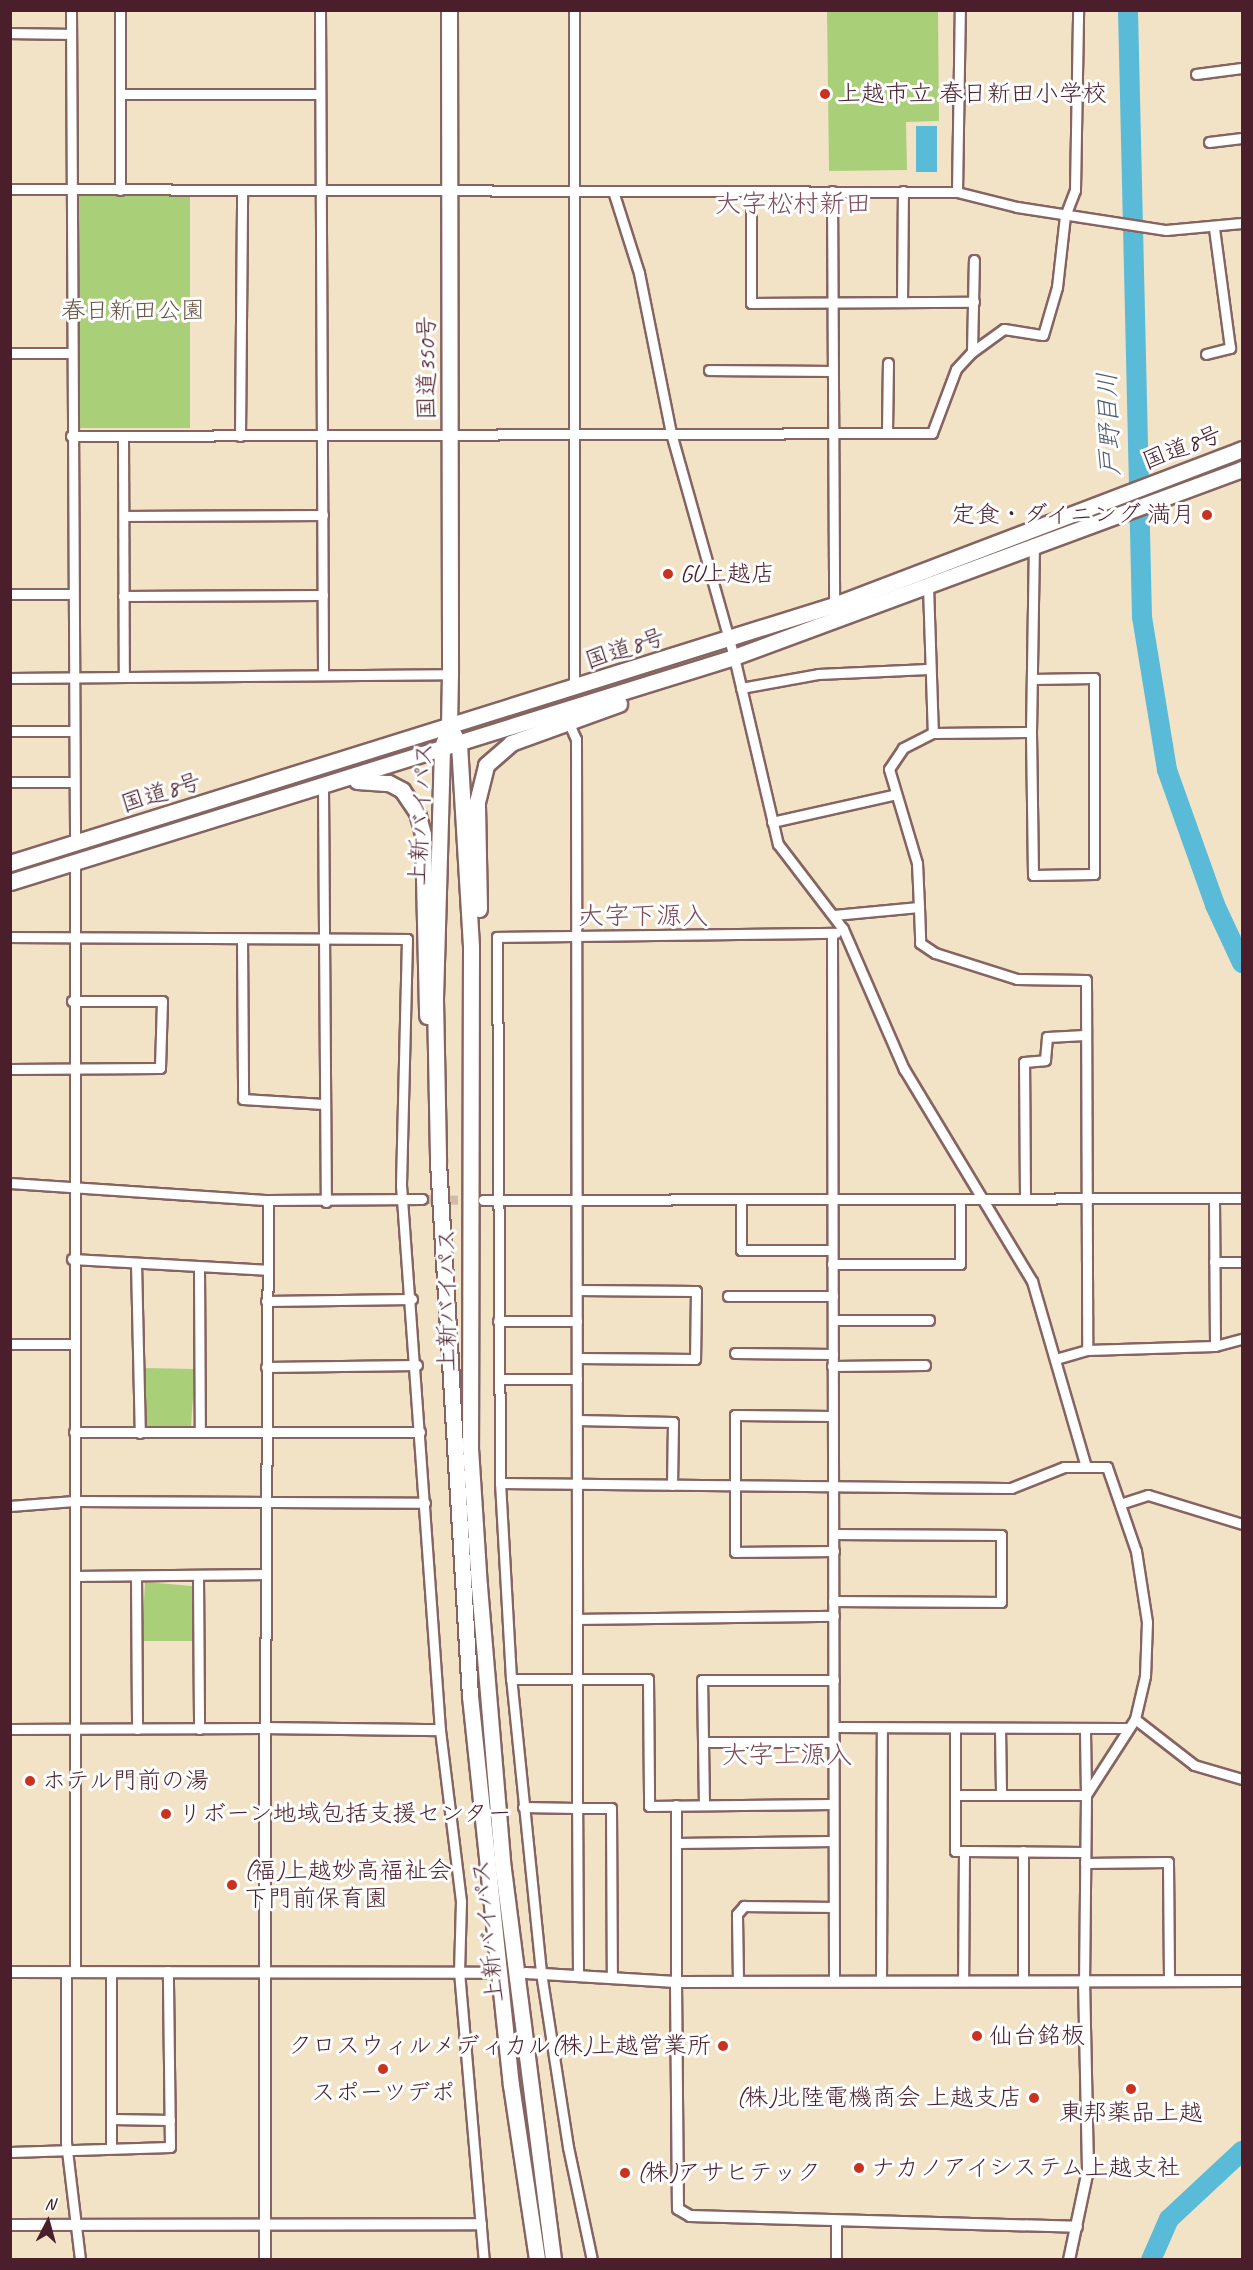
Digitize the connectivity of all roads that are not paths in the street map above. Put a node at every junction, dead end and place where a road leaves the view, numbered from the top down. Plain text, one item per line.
1 (71, 10) edge
2 (120, 10) edge
3 (320, 10) edge
4 (449, 10) edge
5 (574, 10) edge
6 (960, 10) edge
7 (1078, 10) edge
8 (10, 33) edge
9 (71, 34) junction
10 (1242, 68) edge
11 (1196, 74) dead end
12 (120, 94) junction
13 (320, 94) junction
14 (1242, 138) edge
15 (1209, 142) dead end
16 (10, 189) edge
17 (72, 189) junction
18 (120, 190) junction
19 (242, 190) junction
20 (322, 191) junction
21 (574, 191) junction
22 (613, 191) junction
23 (751, 191) junction
24 (832, 191) junction
25 (450, 192) junction
26 (903, 192) junction
27 (957, 192) junction
28 (1065, 216) junction
29 (1242, 224) edge
30 (1214, 228) junction
31 (974, 260) dead end
32 (831, 302) junction
33 (902, 302) junction
34 (974, 302) junction
35 (972, 352) junction
36 (10, 353) edge
37 (71, 353) junction
38 (1206, 354) dead end
39 (888, 363) dead end
40 (709, 370) dead end
41 (830, 371) junction
42 (829, 432) junction
43 (887, 432) junction
44 (576, 433) junction
45 (670, 433) junction
46 (450, 434) junction
47 (71, 436) junction
48 (123, 436) junction
49 (240, 436) junction
50 (323, 436) junction
51 (1242, 449) edge
52 (1242, 469) edge
53 (323, 515) junction
54 (124, 516) junction
55 (1034, 548) junction
56 (928, 586) junction
57 (10, 594) edge
58 (71, 594) junction
59 (323, 595) junction
60 (123, 596) junction
61 (834, 605) junction
62 (729, 640) junction
63 (734, 657) junction
64 (928, 669) junction
65 (323, 674) junction
66 (450, 674) junction
67 (70, 676) junction
68 (124, 676) junction
69 (10, 678) edge
70 (1032, 679) junction
71 (741, 688) junction
72 (574, 689) junction
73 (566, 717) junction
74 (449, 726) junction
75 (10, 730) edge
76 (72, 730) junction
77 (1031, 732) junction
78 (933, 733) junction
79 (459, 744) junction
80 (442, 748) junction
81 (10, 782) edge
82 (73, 782) junction
83 (341, 782) junction
84 (323, 788) junction
85 (893, 795) junction
86 (772, 822) junction
87 (75, 843) junction
88 (75, 861) junction
89 (10, 863) edge
90 (10, 882) edge
91 (918, 907) junction
92 (834, 915) junction
93 (843, 930) junction
94 (832, 934) junction
95 (576, 936) junction
96 (10, 937) edge
97 (72, 937) junction
98 (242, 939) junction
99 (326, 940) junction
100 (72, 1001) junction
101 (473, 1034) junction
102 (1085, 1035) junction
103 (10, 1069) edge
104 (73, 1070) junction
105 (323, 1104) junction
106 (438, 1162) junction
107 (10, 1183) edge
108 (72, 1187) junction
109 (1025, 1198) junction
110 (1085, 1198) junction
111 (1242, 1198) edge
112 (422, 1199) tunnel mouth
113 (960, 1199) junction
114 (980, 1199) junction
115 (1214, 1199) junction
116 (268, 1200) junction
117 (483, 1200) tunnel mouth
118 (501, 1200) junction
119 (578, 1200) junction
120 (741, 1200) junction
121 (832, 1200) junction
122 (404, 1201) junction
123 (327, 1202) junction
124 (832, 1250) junction
125 (72, 1259) junction
126 (1214, 1262) junction
127 (1242, 1262) edge
128 (136, 1263) junction
129 (832, 1264) junction
130 (199, 1267) junction
131 (266, 1270) junction
132 (577, 1290) junction
133 (729, 1296) dead end
134 (833, 1296) junction
135 (412, 1299) junction
136 (266, 1300) junction
137 (833, 1320) junction
138 (929, 1320) dead end
139 (498, 1321) junction
140 (578, 1321) junction
141 (1242, 1339) edge
142 (10, 1344) edge
143 (72, 1344) junction
144 (1215, 1346) junction
145 (1087, 1350) junction
146 (735, 1353) dead end
147 (833, 1354) junction
148 (578, 1358) junction
149 (1055, 1359) junction
150 (417, 1365) junction
151 (926, 1365) dead end
152 (266, 1366) junction
153 (832, 1366) junction
154 (577, 1378) junction
155 (499, 1379) junction
156 (832, 1416) junction
157 (577, 1420) junction
158 (74, 1432) junction
159 (200, 1432) junction
160 (420, 1432) junction
161 (140, 1433) junction
162 (265, 1433) junction
163 (1084, 1463) junction
164 (500, 1483) junction
165 (735, 1483) junction
166 (577, 1484) junction
167 (834, 1484) junction
168 (672, 1485) junction
169 (74, 1501) junction
170 (266, 1503) junction
171 (425, 1503) junction
172 (1123, 1503) junction
173 (10, 1506) edge
174 (1242, 1524) edge
175 (834, 1534) junction
176 (834, 1551) junction
177 (266, 1574) junction
178 (77, 1576) junction
179 (136, 1576) junction
180 (198, 1576) junction
181 (833, 1601) junction
182 (834, 1616) junction
183 (577, 1619) junction
184 (511, 1679) junction
185 (577, 1680) junction
186 (834, 1680) junction
187 (1135, 1719) junction
188 (834, 1727) junction
189 (266, 1728) junction
190 (882, 1728) junction
191 (955, 1728) junction
192 (1000, 1728) junction
193 (1085, 1728) junction
194 (1127, 1728) junction
195 (10, 1729) edge
196 (73, 1729) junction
197 (137, 1729) junction
198 (199, 1729) junction
199 (440, 1730) junction
200 (704, 1742) junction
201 (834, 1742) junction
202 (1242, 1779) edge
203 (1001, 1793) junction
204 (955, 1795) junction
205 (1086, 1796) junction
206 (833, 1804) junction
207 (676, 1805) junction
208 (704, 1805) junction
209 (523, 1808) junction
210 (577, 1808) junction
211 (833, 1841) junction
212 (676, 1843) junction
213 (964, 1851) junction
214 (1023, 1851) junction
215 (1085, 1857) junction
216 (833, 1906) junction
217 (70, 1971) junction
218 (168, 1971) junction
219 (459, 1971) junction
220 (10, 1972) edge
221 (111, 1972) junction
222 (267, 1972) junction
223 (526, 1972) dead end
224 (542, 1972) junction
225 (485, 1973) dead end
226 (578, 1974) junction
227 (612, 1977) junction
228 (738, 1980) junction
229 (834, 1980) junction
230 (881, 1981) junction
231 (963, 1981) junction
232 (1023, 1981) junction
233 (1169, 1981) junction
234 (1242, 1981) edge
235 (676, 1982) junction
236 (1084, 1982) junction
237 (111, 2119) junction
238 (170, 2120) junction
239 (535, 2133) junction
240 (111, 2147) junction
241 (70, 2151) junction
242 (10, 2152) edge
243 (530, 2216) junction
244 (836, 2221) junction
245 (481, 2224) junction
246 (10, 2225) edge
247 (73, 2225) junction
248 (266, 2226) junction
249 (1077, 2227) junction
250 (80, 2259) edge
251 (265, 2259) edge
252 (484, 2259) edge
253 (527, 2259) edge
254 (537, 2259) edge
255 (553, 2259) edge
256 (563, 2259) edge
257 (592, 2259) edge
258 (836, 2259) edge
259 (1069, 2259) edge

1 - 9 street
2 - 12 street
3 - 13 street
4 - 25 highway, 国道350号
5 - 21 street
6 - 27 street
7 - 28 street
8 - 9 street
9 - 17 street
10 - 11 street
12 - 13 street
12 - 18 street
13 - 20 street
14 - 15 street
16 - 17 street
17 - 18 street
17 - 37 street
18 - 19 street
19 - 20 street
19 - 49 street
20 - 25 street
20 - 50 street
21 - 22 street
21 - 25 street
21 - 44 street
22 - 23 street
22 - 45 street
23 - 24 street
23 - 32 street
24 - 26 street
24 - 32 street
25 - 46 highway, 国道350号
26 - 27 street
26 - 33 street
27 - 28 street
28 - 30 street
28 - 35 street
29 - 30 street
30 - 38 street
31 - 34 street
32 - 33 street
32 - 41 street
33 - 34 street
34 - 35 street
35 - 43 street
36 - 37 street
37 - 47 street
39 - 43 street
40 - 41 street
41 - 42 street
42 - 43 street
42 - 45 street
42 - 61 street
44 - 45 street
44 - 46 street
44 - 72 street
45 - 62 street
46 - 50 street
46 - 66 highway, 国道350号
47 - 48 street
47 - 58 street
48 - 49 street
48 - 54 street
49 - 50 street
50 - 53 street
51 - 61 highway, 国道8号
52 - 55 highway, 国道8号
53 - 54 street
53 - 59 street
54 - 60 street
55 - 56 highway, 国道8号
55 - 70 street
56 - 63 highway, 国道8号
56 - 64 street
57 - 58 street
58 - 67 street
59 - 60 street
59 - 65 street
60 - 68 street
61 - 62 highway, 国道8号
62 - 63 street
62 - 72 highway, 国道8号
63 - 71 street
63 - 73 highway, 国道8号
64 - 71 street
64 - 78 street
65 - 66 street
65 - 68 street
66 - 74 highway, 国道350号
67 - 68 street
67 - 69 street
67 - 76 street
70 - 77 street
70 - 77 street
71 - 86 street
72 - 74 highway, 国道8号
73 - 79 highway, 国道8号
73 - 95 street
73 - 101 highway
74 - 79 highway, 上新バイパス
74 - 80 highway, 上新バイパス
74 - 87 highway, 国道8号
75 - 76 street
76 - 82 street
77 - 78 street
78 - 85 street
79 - 80 highway, 国道8号
79 - 101 highway, 上新バイパス
80 - 83 highway, 国道8号
80 - 106 highway, 上新バイパス
81 - 82 street
82 - 87 street
83 - 84 highway, 国道8号
83 - 106 highway
84 - 88 highway, 国道8号
84 - 99 street
85 - 86 street
85 - 91 street
86 - 92 street
87 - 89 highway, 国道8号
88 - 90 highway, 国道8号
88 - 97 street
91 - 92 street
91 - 102 street
92 - 93 street
93 - 94 street
93 - 114 street
94 - 95 street
94 - 121 street
95 - 118 street
95 - 119 street
96 - 97 street
97 - 98 street
97 - 100 street
98 - 99 street
98 - 105 street
99 - 105 street
99 - 122 street
100 - 104 street
100 - 104 street
101 - 239 highway, 上新バイパス
102 - 109 street
102 - 110 street
103 - 104 street
104 - 108 street
105 - 123 street
106 - 243 highway, 上新バイパス
107 - 108 street
108 - 116 street
108 - 125 street
109 - 110 street
109 - 114 street
110 - 115 street
110 - 145 street
111 - 115 street
112 - 122 street
113 - 114 street
113 - 121 street
113 - 129 street
114 - 149 street
115 - 126 street
116 - 123 street
116 - 131 street
117 - 118 street
118 - 119 street
118 - 139 street
119 - 120 street
119 - 132 street
120 - 121 street
120 - 124 street
121 - 124 street
122 - 123 street
122 - 135 street
124 - 129 street
125 - 128 street
125 - 143 street
126 - 127 street
126 - 144 street
128 - 130 street
128 - 161 street
129 - 134 street
130 - 131 street
130 - 159 street
131 - 136 street
132 - 140 street
132 - 148 street
133 - 134 street
134 - 137 street
135 - 136 street
135 - 150 street
136 - 152 street
137 - 138 street
137 - 147 street
139 - 140 street
139 - 155 street
140 - 148 street
141 - 144 street
142 - 143 street
143 - 158 street
144 - 145 street
145 - 149 street
146 - 147 street
147 - 153 street
148 - 154 street
149 - 163 street
150 - 152 street
150 - 160 street
151 - 153 street
152 - 162 street
153 - 156 street
154 - 155 street
154 - 157 street
155 - 164 street
156 - 165 street
156 - 167 street
157 - 166 street
157 - 168 street
158 - 161 street
158 - 169 street
159 - 161 street
159 - 162 street
160 - 162 street
160 - 171 street
162 - 170 street
163 - 167 street
163 - 172 street
164 - 166 street
164 - 184 street
165 - 167 street
165 - 168 street
165 - 176 street
166 - 168 street
166 - 183 street
167 - 175 street
169 - 170 street
169 - 173 street
169 - 178 street
170 - 171 street
170 - 177 street
171 - 199 street
172 - 174 street
172 - 187 street
175 - 176 street
175 - 181 street
176 - 181 street
177 - 180 street
177 - 189 street
178 - 179 street
178 - 196 street
179 - 180 street
179 - 197 street
180 - 198 street
181 - 182 street
182 - 183 street
182 - 186 street
183 - 185 street
184 - 185 street
184 - 209 street
185 - 207 street
185 - 210 street
186 - 188 street
186 - 200 street
187 - 194 street
187 - 202 street
188 - 190 street
188 - 201 street
189 - 198 street
189 - 199 street
189 - 222 street
190 - 191 street
190 - 230 street
191 - 192 street
191 - 204 street
192 - 193 street
192 - 203 street
193 - 194 street
193 - 205 street
194 - 205 street
195 - 196 street
196 - 197 street
196 - 217 street
197 - 198 street
199 - 219 street
200 - 201 street
200 - 208 street
201 - 206 street
203 - 204 street
203 - 205 street
204 - 213 street
205 - 215 street
206 - 208 street
206 - 211 street
207 - 208 street
207 - 212 street
209 - 210 street
209 - 224 street
210 - 226 street
210 - 227 street
211 - 212 street
211 - 216 street
212 - 235 street
213 - 214 street
213 - 231 street
214 - 215 street
214 - 232 street
215 - 233 street
215 - 236 street
216 - 228 street
216 - 229 street
217 - 220 street
217 - 221 street
217 - 241 street
218 - 221 street
218 - 222 street
218 - 238 street
219 - 222 street
219 - 225 street
219 - 245 street
221 - 237 street
222 - 248 street
223 - 224 street
224 - 226 street
224 - 257 street
226 - 227 street
227 - 235 street
228 - 229 street
228 - 235 street
229 - 230 street
230 - 231 street
231 - 232 street
232 - 236 street
233 - 234 street
233 - 236 street
235 - 244 street
236 - 249 street
237 - 238 street
237 - 240 street
238 - 240 street
239 - 255 highway, 上新バイパス
239 - 256 highway
240 - 241 street
241 - 242 street
241 - 247 street
243 - 253 highway
243 - 254 highway, 上新バイパス
244 - 249 street
244 - 258 street
245 - 248 street
245 - 252 street
246 - 247 street
247 - 248 street
247 - 250 street
248 - 251 street
249 - 259 street

